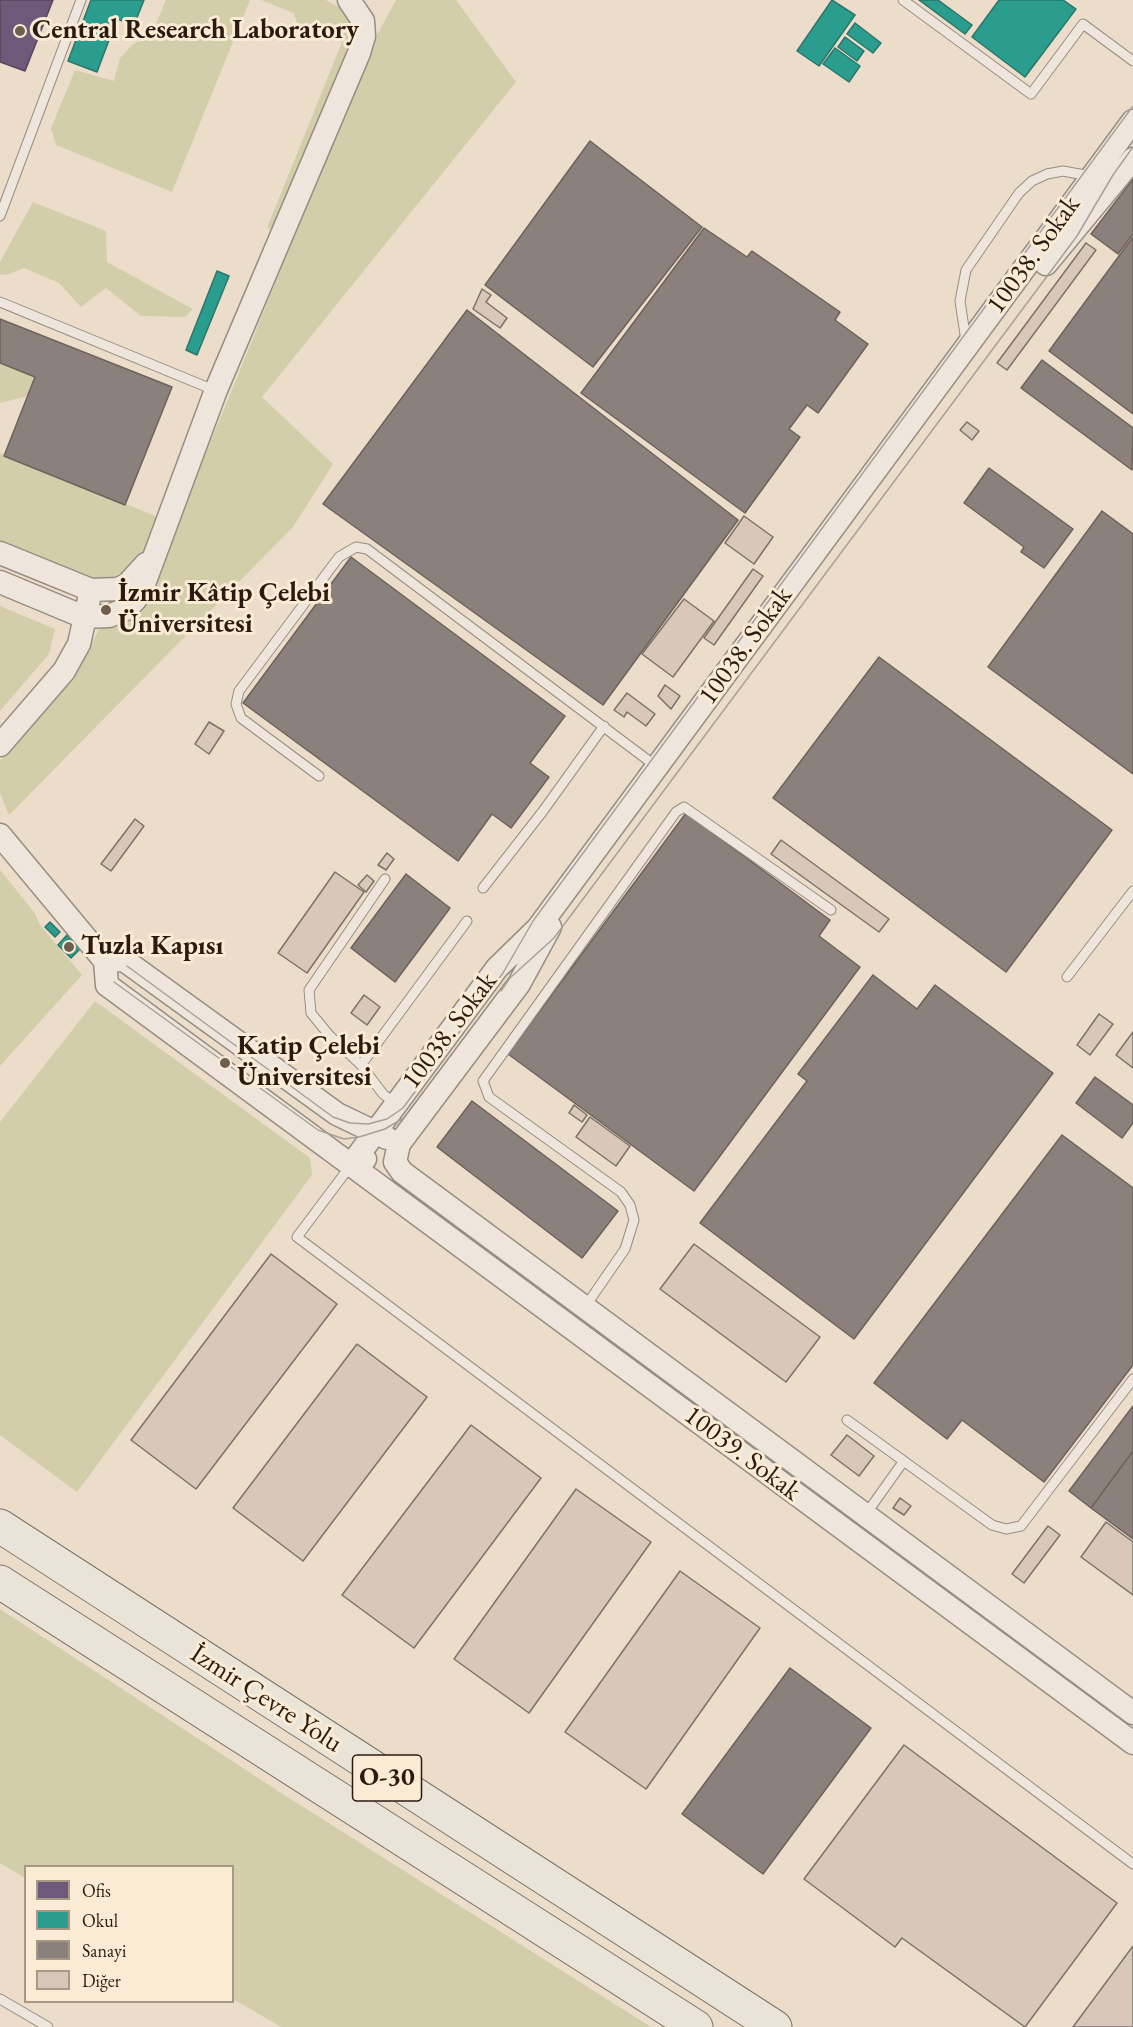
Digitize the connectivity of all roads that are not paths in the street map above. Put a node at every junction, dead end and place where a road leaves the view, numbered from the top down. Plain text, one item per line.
1 (81, 0) edge
2 (349, 0) edge
3 (903, 0) edge
4 (1133, 61) edge
5 (1133, 121) edge
6 (1133, 159) edge
7 (1093, 176) junction
8 (0, 216) edge
9 (0, 302) edge
10 (967, 346) junction
11 (216, 390) junction
12 (0, 553) edge
13 (152, 556) junction
14 (0, 582) edge
15 (92, 590) junction
16 (84, 617) junction
17 (604, 726) junction
18 (0, 745) edge
19 (657, 767) junction
20 (319, 776) dead end
21 (0, 835) edge
22 (385, 879) dead end
23 (483, 888) dead end
24 (1133, 891) edge
25 (831, 910) dead end
26 (467, 921) dead end
27 (105, 961) junction
28 (1067, 977) dead end
29 (362, 1065) junction
30 (396, 1104) junction
31 (376, 1131) junction
32 (399, 1144) junction
33 (351, 1165) junction
34 (584, 1308) junction
35 (1133, 1379) edge
36 (847, 1420) dead end
37 (903, 1462) junction
38 (865, 1515) junction
39 (0, 1526) edge
40 (0, 1582) edge
41 (1133, 1713) edge
42 (1133, 1743) edge
43 (1133, 1864) edge
44 (0, 1999) edge
45 (48, 2027) edge
46 (696, 2027) edge
47 (775, 2027) edge

1 - 8 lane
2 - 11 street
3 - 4 lane
5 - 7 street, 10038. Sokak
6 - 32 street, 10038. Sokak
7 - 10 street, 10038. Sokak
7 - 10 lane
9 - 11 lane
10 - 19 street, 10038. Sokak
11 - 13 street
12 - 15 street
13 - 15 street
13 - 16 street
14 - 16 street
15 - 16 street
16 - 18 street
17 - 19 lane
17 - 20 lane
17 - 23 lane
19 - 30 street, 10038. Sokak
21 - 27 street
22 - 29 lane
24 - 28 lane
25 - 34 lane
26 - 29 lane
27 - 31 street
27 - 33 street, 10039. Sokak
29 - 30 lane
30 - 31 street, 10038. Sokak
31 - 32 street
31 - 33 street, 10038. Sokak
32 - 33 street
32 - 34 street, 10039. Sokak
33 - 42 street, 10039. Sokak
33 - 43 lane
34 - 38 street, 10039. Sokak
35 - 37 lane
36 - 37 lane
37 - 38 lane
38 - 41 street, 10039. Sokak
39 - 47 highway, İzmir Çevre Yolu / O-30
40 - 46 highway, İzmir Çevre Yolu / O-30
44 - 45 lane

